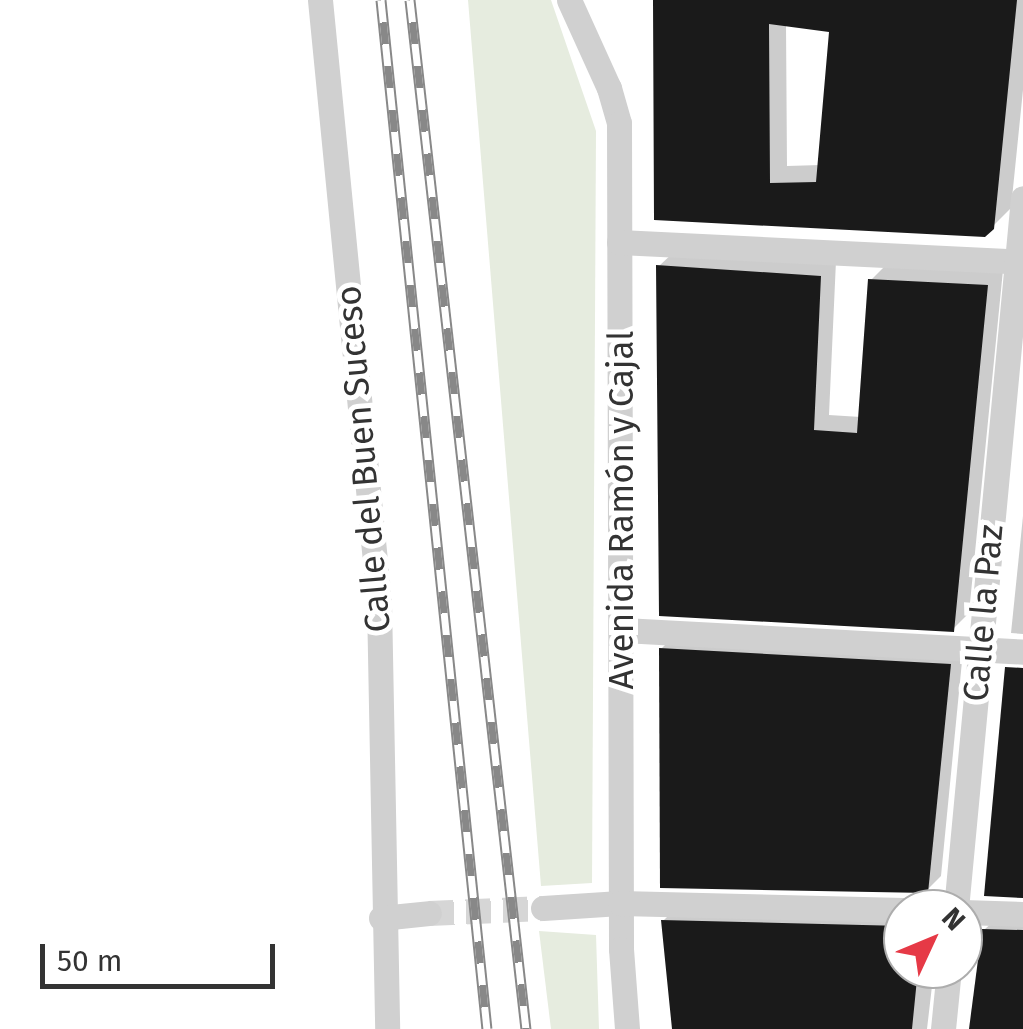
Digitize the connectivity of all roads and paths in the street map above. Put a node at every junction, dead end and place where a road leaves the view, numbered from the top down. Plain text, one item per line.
1 (320, 0) edge
2 (570, 0) edge
3 (1023, 198) edge
4 (619, 242) junction
5 (1020, 261) edge
6 (623, 630) junction
7 (979, 650) junction
8 (1023, 652) edge
9 (958, 889) edge
10 (620, 903) junction
11 (543, 908) tunnel mouth
12 (883, 910) edge
13 (429, 913) tunnel mouth
14 (983, 913) edge
15 (1023, 914) edge
16 (382, 918) junction
17 (948, 989) edge
18 (387, 1029) edge
19 (626, 1029) edge
20 (943, 1029) edge

1 - 16 street, Calle del Buen Suceso
2 - 4 street, Avenida Ramón y Cajal
3 - 5 street, Calle la Paz
4 - 5 street
4 - 6 street, Avenida Ramón y Cajal
5 - 7 street, Calle la Paz
6 - 7 street
6 - 10 street, Avenida Ramón y Cajal
7 - 8 street
7 - 9 street, Calle la Paz
10 - 11 street
10 - 12 street
10 - 19 street, Avenida Ramón y Cajal
13 - 16 street
14 - 15 street
16 - 18 street, Calle del Buen Suceso
17 - 20 street

